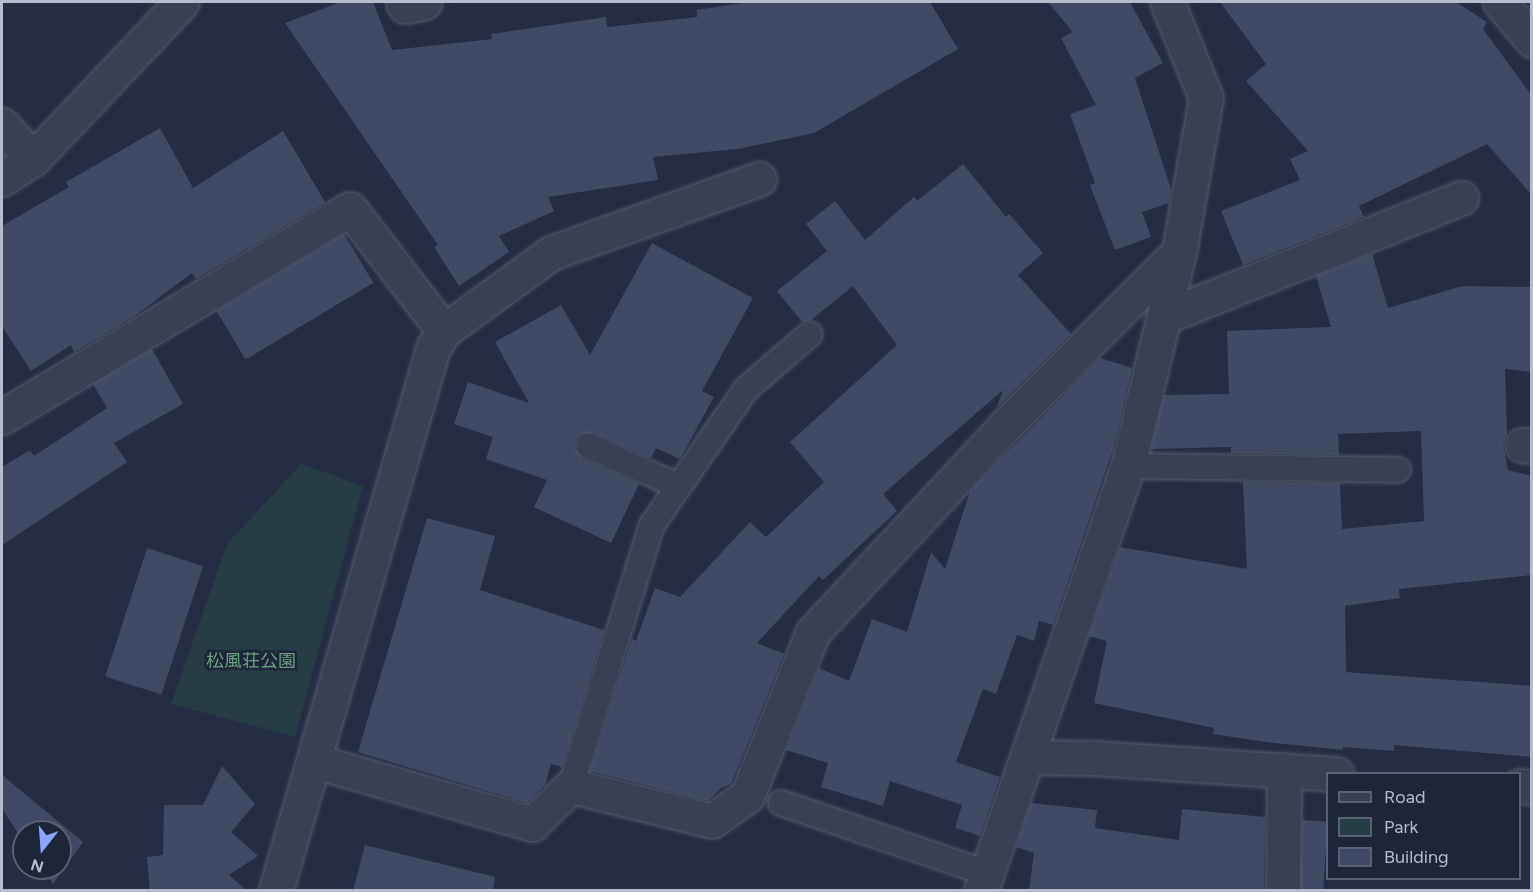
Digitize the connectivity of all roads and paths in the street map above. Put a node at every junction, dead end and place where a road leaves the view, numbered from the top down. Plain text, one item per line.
1 (182, 2) edge
2 (403, 2) edge
3 (425, 2) edge
4 (1167, 2) edge
5 (1500, 2) edge
6 (1532, 40) edge
7 (2, 125) edge
8 (33, 159) junction
9 (2, 179) edge
10 (759, 179) dead end
11 (1461, 198) dead end
12 (1179, 252) junction
13 (1166, 316) junction
14 (444, 331) junction
15 (810, 334) dead end
16 (2, 417) edge
17 (589, 446) dead end
18 (1128, 466) junction
19 (1398, 470) dead end
20 (678, 486) junction
21 (1027, 757) junction
22 (314, 761) junction
23 (1284, 770) junction
24 (1326, 773) edge
25 (571, 786) junction
26 (781, 802) dead end
27 (984, 882) edge
28 (276, 891) edge
29 (1283, 891) edge

1 - 8 street
2 - 3 street
4 - 12 street
5 - 6 street
7 - 8 street
8 - 9 street
10 - 14 street
11 - 13 street
12 - 13 street
12 - 25 street
13 - 18 street
14 - 16 street
14 - 22 street
15 - 20 lane
17 - 20 lane
18 - 19 lane
18 - 21 street
20 - 25 lane
21 - 23 street
21 - 27 street
22 - 25 street
22 - 28 street
23 - 24 street
23 - 29 street
26 - 27 lane

